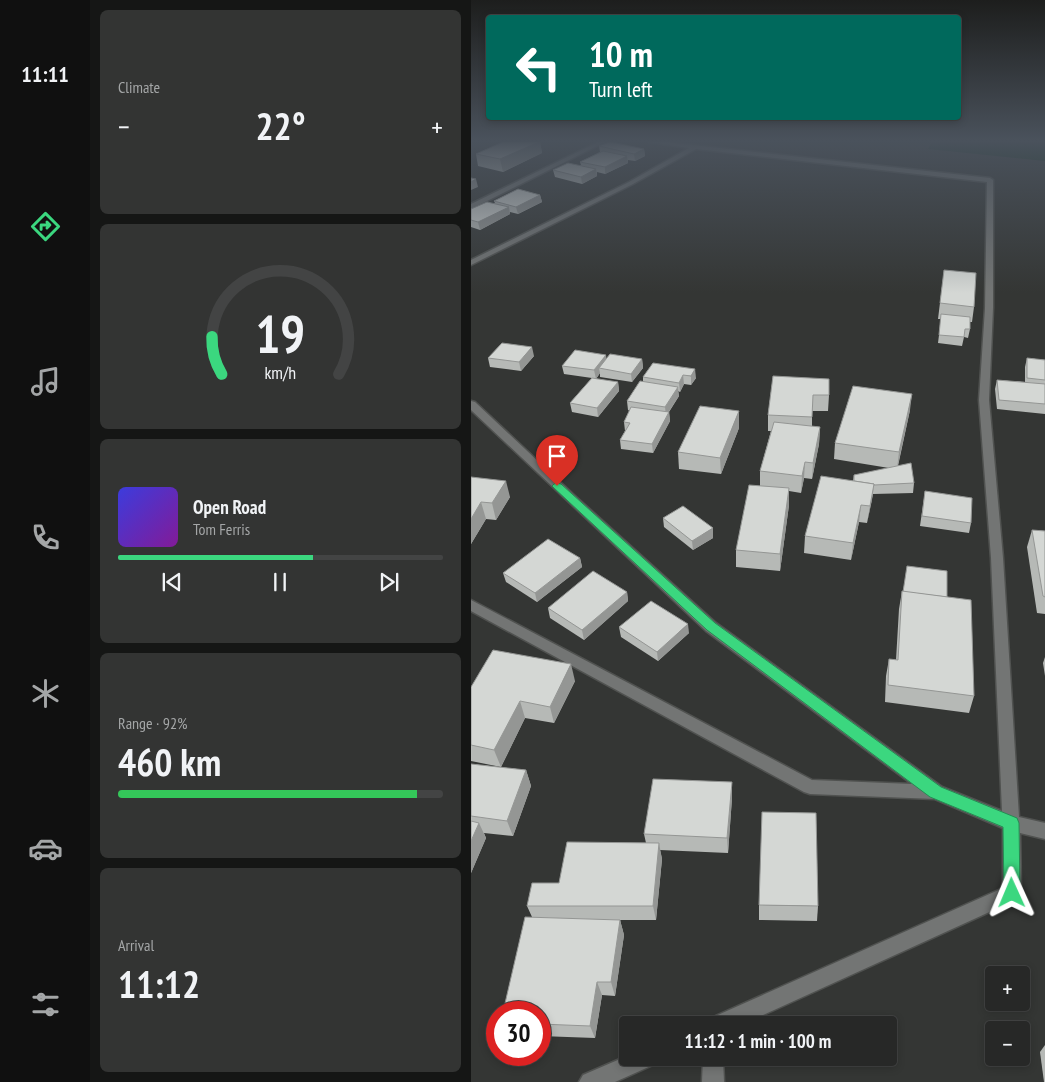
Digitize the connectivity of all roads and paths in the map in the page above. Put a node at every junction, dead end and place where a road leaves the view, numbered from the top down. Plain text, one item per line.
1 (500, 192) edge
2 (610, 192) edge
3 (990, 192) edge
4 (471, 207) edge
5 (471, 263) edge
6 (471, 404) edge
7 (471, 605) edge
8 (936, 792) junction
9 (1011, 823) junction
10 (1045, 830) edge
11 (738, 1016) edge
12 (628, 1066) edge
13 (713, 1066) edge
14 (591, 1082) edge
15 (713, 1082) edge

1 - 4 street
2 - 5 street
3 - 9 street
6 - 8 street
7 - 8 street
8 - 9 street
9 - 10 street
9 - 11 street
12 - 14 street
13 - 15 street

